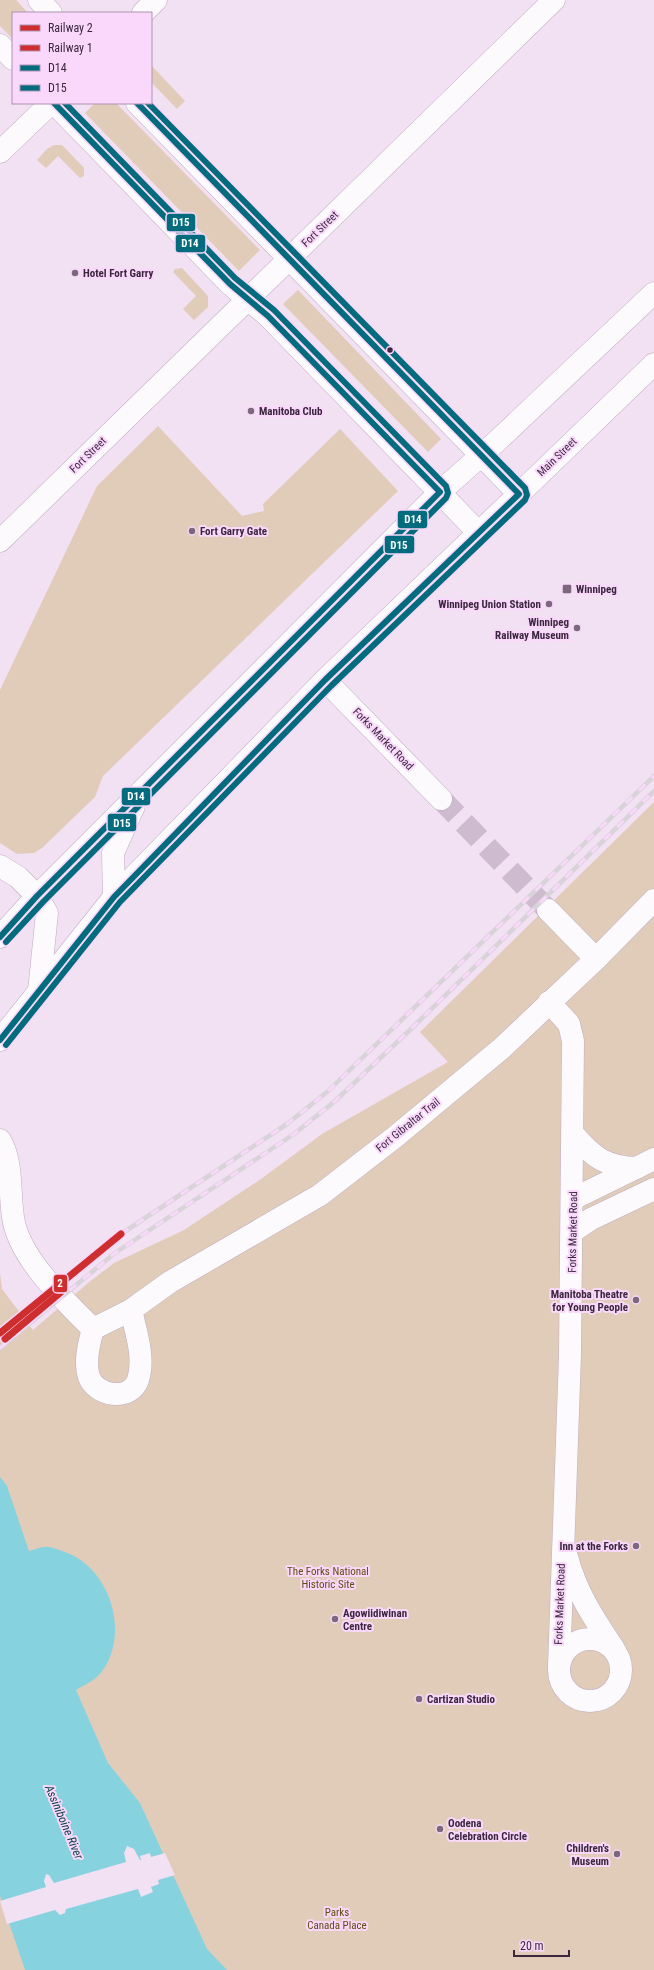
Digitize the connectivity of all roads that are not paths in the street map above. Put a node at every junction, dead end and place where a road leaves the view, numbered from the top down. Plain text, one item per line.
1 (39, 0) edge
2 (156, 0) edge
3 (554, 0) edge
4 (50, 12) edge
5 (144, 12) edge
6 (0, 45) edge
7 (12, 58) edge
8 (50, 104) edge
9 (55, 104) edge
10 (137, 104) edge
11 (0, 152) edge
12 (289, 260) junction
13 (654, 293) edge
14 (248, 299) junction
15 (654, 364) edge
16 (481, 455) junction
17 (440, 492) junction
18 (519, 494) junction
19 (478, 532) junction
20 (0, 541) edge
21 (325, 680) junction
22 (138, 795) junction
23 (441, 799) tunnel mouth
24 (0, 866) edge
25 (37, 896) junction
26 (114, 897) junction
27 (654, 900) edge
28 (548, 910) tunnel mouth
29 (0, 937) edge
30 (596, 959) junction
31 (39, 992) junction
32 (549, 1002) junction
33 (0, 1040) edge
34 (574, 1135) junction
35 (0, 1140) edge
36 (646, 1164) edge
37 (654, 1189) edge
38 (573, 1199) junction
39 (573, 1231) junction
40 (131, 1310) junction
41 (93, 1329) junction
42 (562, 1541) junction
43 (616, 1653) junction
44 (559, 1667) junction

1 - 4 main road
2 - 5 main road
3 - 12 main road, Fort Street
6 - 7 main road
8 - 11 main road
9 - 14 main road
10 - 12 main road
12 - 14 main road, Fort Street
12 - 16 main road
13 - 16 main road
14 - 17 main road
14 - 20 main road, Fort Street
15 - 18 main road, Main Street
16 - 17 main road
16 - 18 main road
17 - 19 main road
17 - 22 main road
18 - 19 main road, Main Street
19 - 21 main road, Main Street
21 - 23 main road, Forks Market Road
21 - 26 main road, Main Street
22 - 25 main road
22 - 26 main road
24 - 25 main road
25 - 29 main road
25 - 31 main road
26 - 31 main road, Main Street
27 - 30 main road, Fort Gibraltar Trail
28 - 30 main road
30 - 32 main road, Fort Gibraltar Trail
31 - 33 main road, Main Street
32 - 34 main road, Forks Market Road
32 - 40 main road, Fort Gibraltar Trail
34 - 36 main road
34 - 38 main road, Forks Market Road
35 - 41 main road
36 - 38 main road
37 - 39 main road
38 - 39 main road, Forks Market Road
39 - 42 main road, Forks Market Road
40 - 41 main road, Fort Gibraltar Trail
40 - 41 main road
42 - 43 main road, Forks Market Road
42 - 44 main road, Forks Market Road
43 - 44 main road
43 - 44 main road

